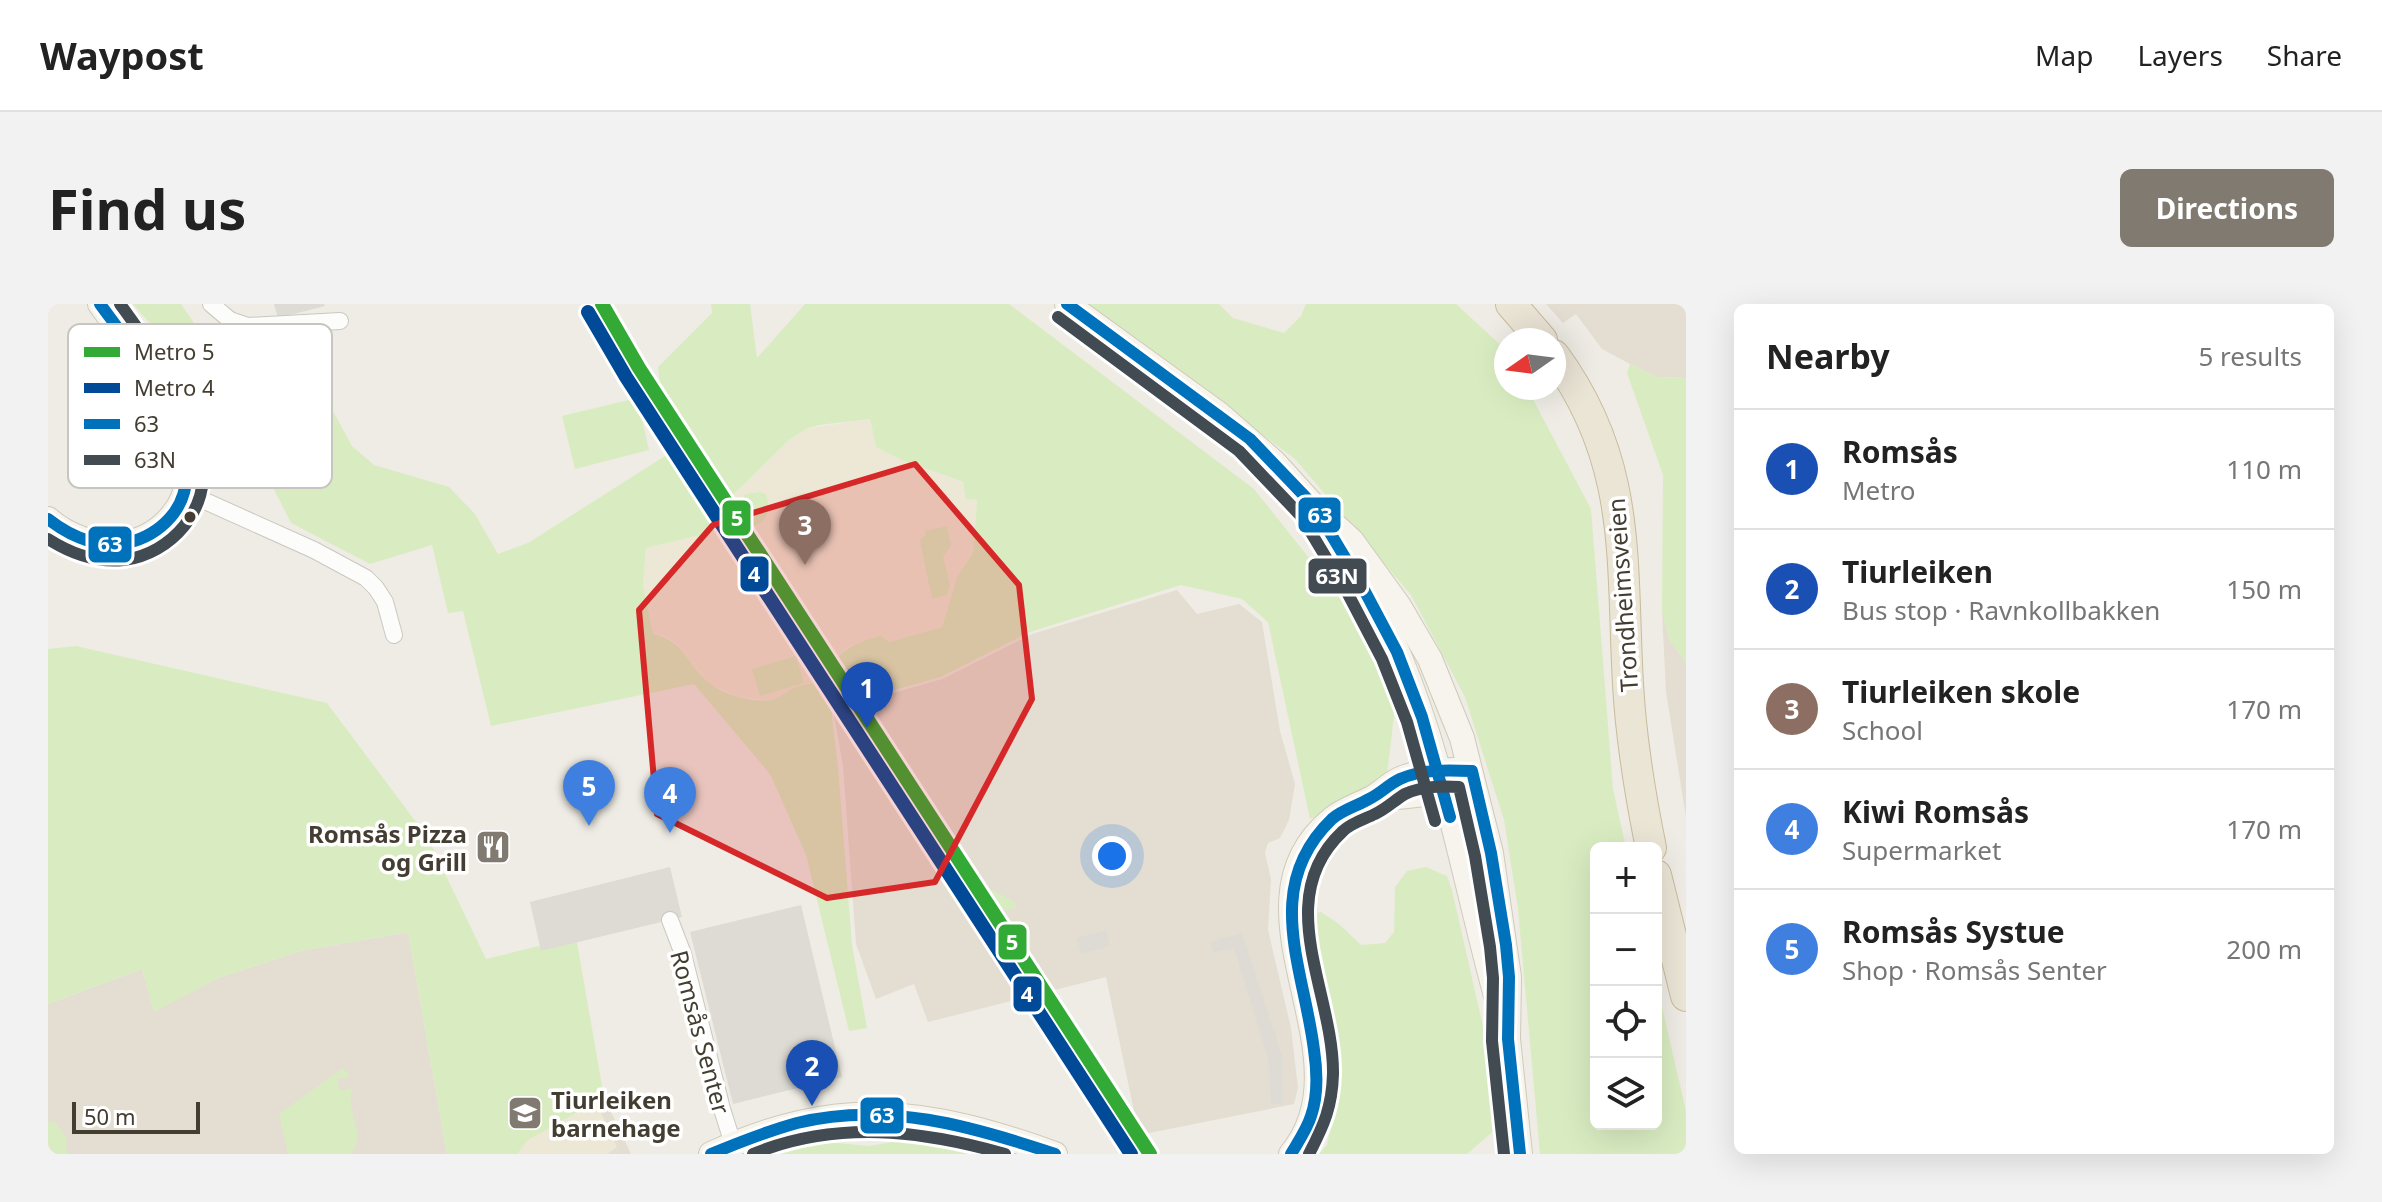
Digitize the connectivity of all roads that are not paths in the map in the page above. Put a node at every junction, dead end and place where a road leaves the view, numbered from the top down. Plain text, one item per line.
1 (100, 304) edge
2 (211, 304) edge
3 (1067, 304) edge
4 (1511, 304) edge
5 (340, 321) dead end
6 (114, 324) edge
7 (242, 324) edge
8 (285, 324) edge
9 (1532, 328) edge
10 (1566, 374) edge
11 (186, 488) edge
12 (185, 492) junction
13 (1314, 506) junction
14 (48, 519) edge
15 (394, 635) dead end
16 (1472, 771) junction
17 (1440, 780) junction
18 (1650, 842) edge
19 (1662, 899) edge
20 (670, 920) dead end
21 (1686, 996) edge
22 (1508, 1039) junction
23 (733, 1144) junction
24 (711, 1154) edge
25 (1055, 1154) edge
26 (1291, 1154) edge
27 (1520, 1154) edge

1 - 6 street
2 - 7 street
3 - 13 street
4 - 9 highway
5 - 8 street
10 - 18 highway, Trondheimsveien
11 - 12 street
12 - 14 street
12 - 15 street
13 - 16 street
13 - 17 street
16 - 17 street
16 - 22 street
17 - 22 street
17 - 26 street
19 - 21 highway
20 - 23 street, Romsås Senter
22 - 27 street
23 - 24 street
23 - 25 street

